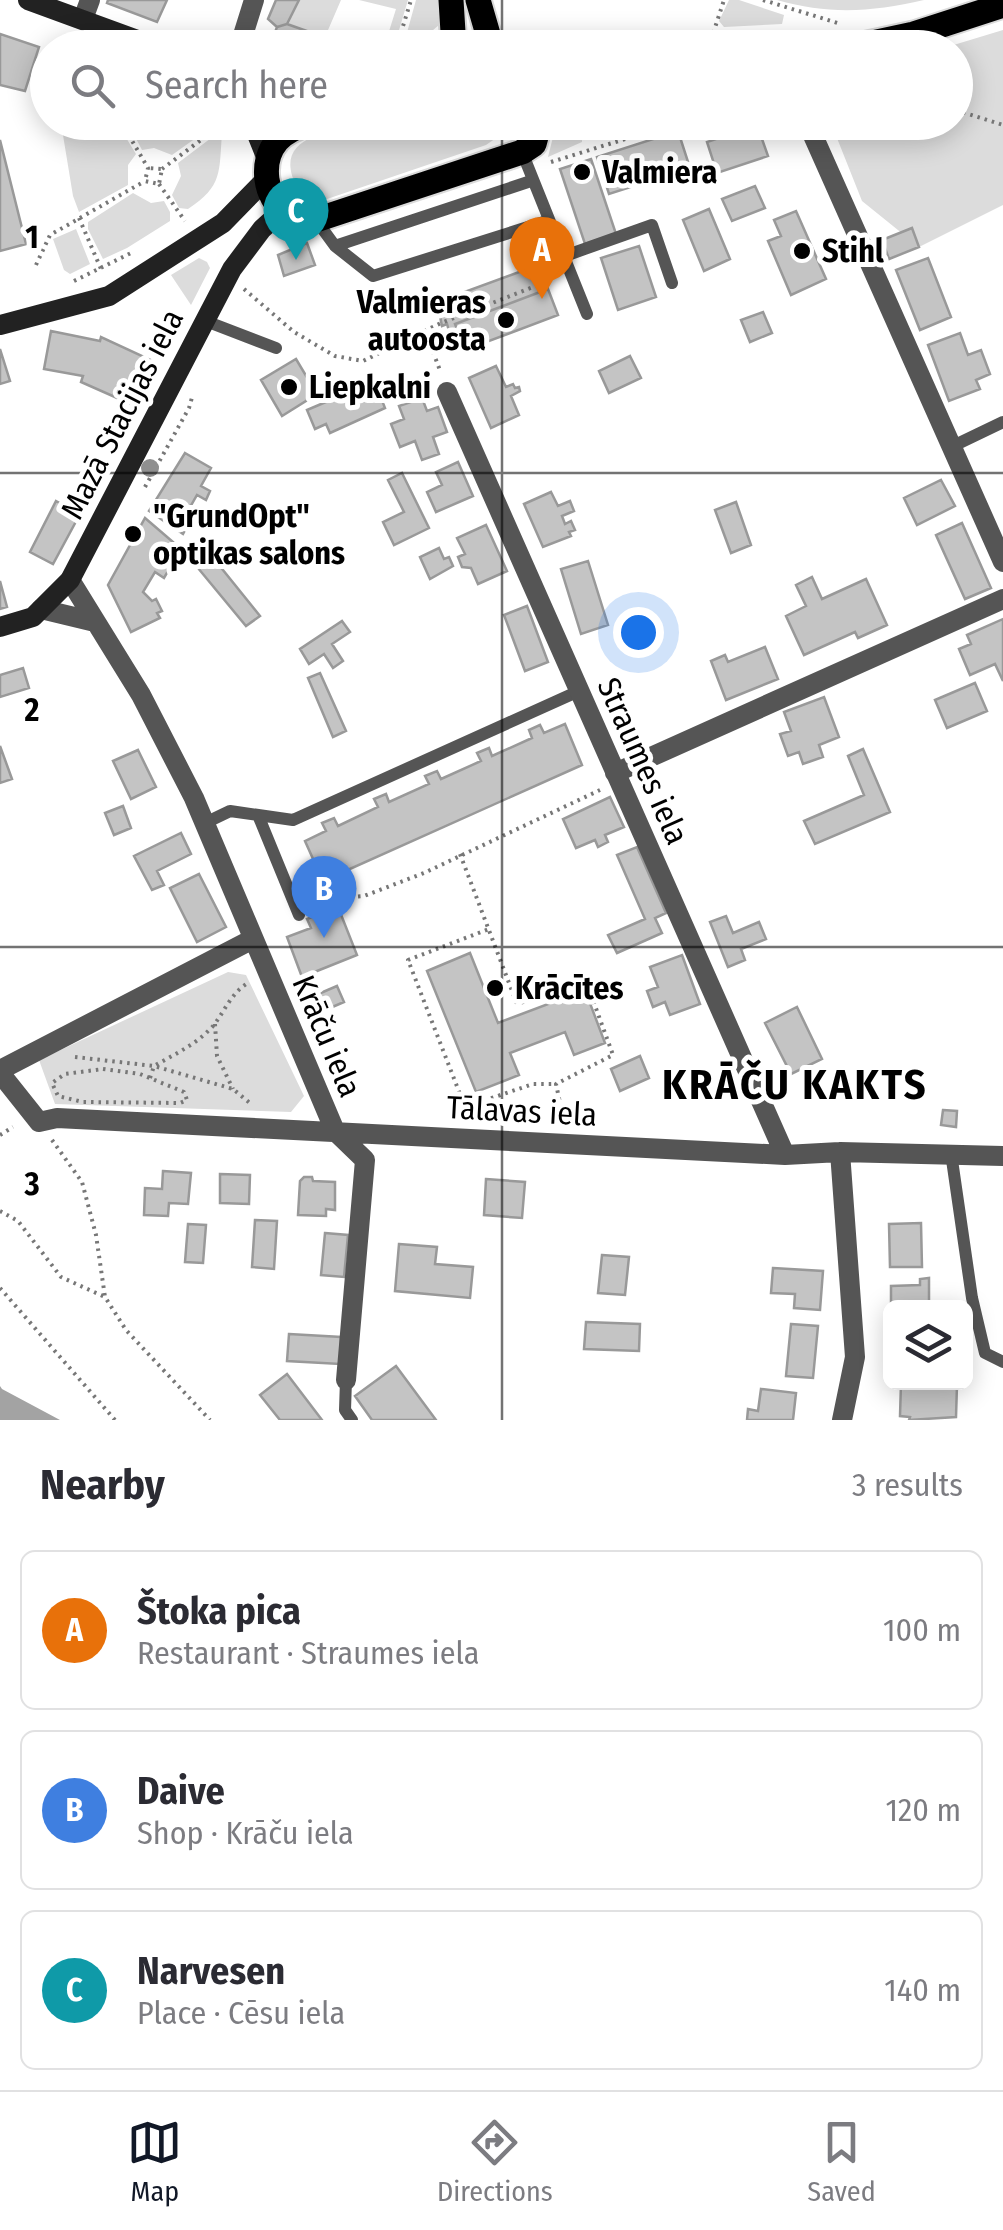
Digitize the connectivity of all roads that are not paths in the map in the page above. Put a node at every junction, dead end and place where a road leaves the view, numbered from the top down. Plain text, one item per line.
1 (28, 0) edge
2 (254, 0) edge
3 (451, 0) edge
4 (478, 0) edge
5 (1003, 5) edge
6 (86, 9) edge
7 (125, 30) edge
8 (244, 30) edge
9 (453, 30) edge
10 (487, 30) edge
11 (926, 30) edge
12 (258, 140) edge
13 (279, 140) edge
14 (536, 140) edge
15 (816, 140) edge
16 (533, 158) junction
17 (267, 168) junction
18 (531, 181) junction
19 (283, 210) junction
20 (316, 220) junction
21 (547, 221) junction
22 (335, 246) junction
23 (562, 258) junction
24 (672, 283) dead end
25 (587, 314) dead end
26 (204, 320) junction
27 (0, 325) edge
28 (276, 348) dead end
29 (448, 392) road end
30 (1003, 422) edge
31 (951, 447) junction
32 (1003, 562) edge
33 (70, 580) junction
34 (1003, 600) edge
35 (41, 609) junction
36 (95, 622) junction
37 (0, 627) edge
38 (579, 691) junction
39 (617, 777) junction
40 (258, 815) junction
41 (204, 823) junction
42 (299, 915) road end
43 (253, 939) junction
44 (0, 1071) edge
45 (335, 1131) junction
46 (840, 1152) junction
47 (785, 1154) junction
48 (951, 1154) junction
49 (1003, 1156) edge
50 (1003, 1362) edge
51 (346, 1380) joint
52 (352, 1420) edge
53 (842, 1420) edge

1 - 6 main road
2 - 8 street
3 - 9 main road
4 - 10 main road
5 - 11 main road
6 - 7 main road
12 - 17 main road
13 - 17 main road
14 - 16 main road
15 - 31 street
16 - 18 lane
16 - 20 main road
17 - 19 main road
17 - 27 main road
18 - 21 lane
18 - 22 lane
19 - 20 main road
19 - 26 main road, Mazā Stacijas iela
20 - 22 lane
21 - 22 lane
21 - 23 lane
23 - 24 lane
23 - 25 lane
26 - 28 lane
26 - 33 main road, Mazā Stacijas iela
29 - 38 street, Straumes iela
30 - 31 lane
31 - 32 street
33 - 35 main road, Mazā Stacijas iela
33 - 36 street, Krāču iela
34 - 39 street
35 - 36 street
35 - 37 main road, Mazā Stacijas iela
36 - 41 street, Krāču iela
38 - 39 street, Straumes iela
38 - 40 lane
39 - 47 street, Straumes iela
40 - 41 lane
40 - 42 lane
41 - 43 street, Krāču iela
43 - 44 street
43 - 45 street, Krāču iela
44 - 45 street, Tālavas iela
45 - 47 street, Tālavas iela
45 - 51 street, Krāču iela
46 - 47 street, Tālavas iela
46 - 48 street, Tālavas iela
46 - 53 street
48 - 49 street, Tālavas iela
48 - 50 lane
51 - 52 lane

